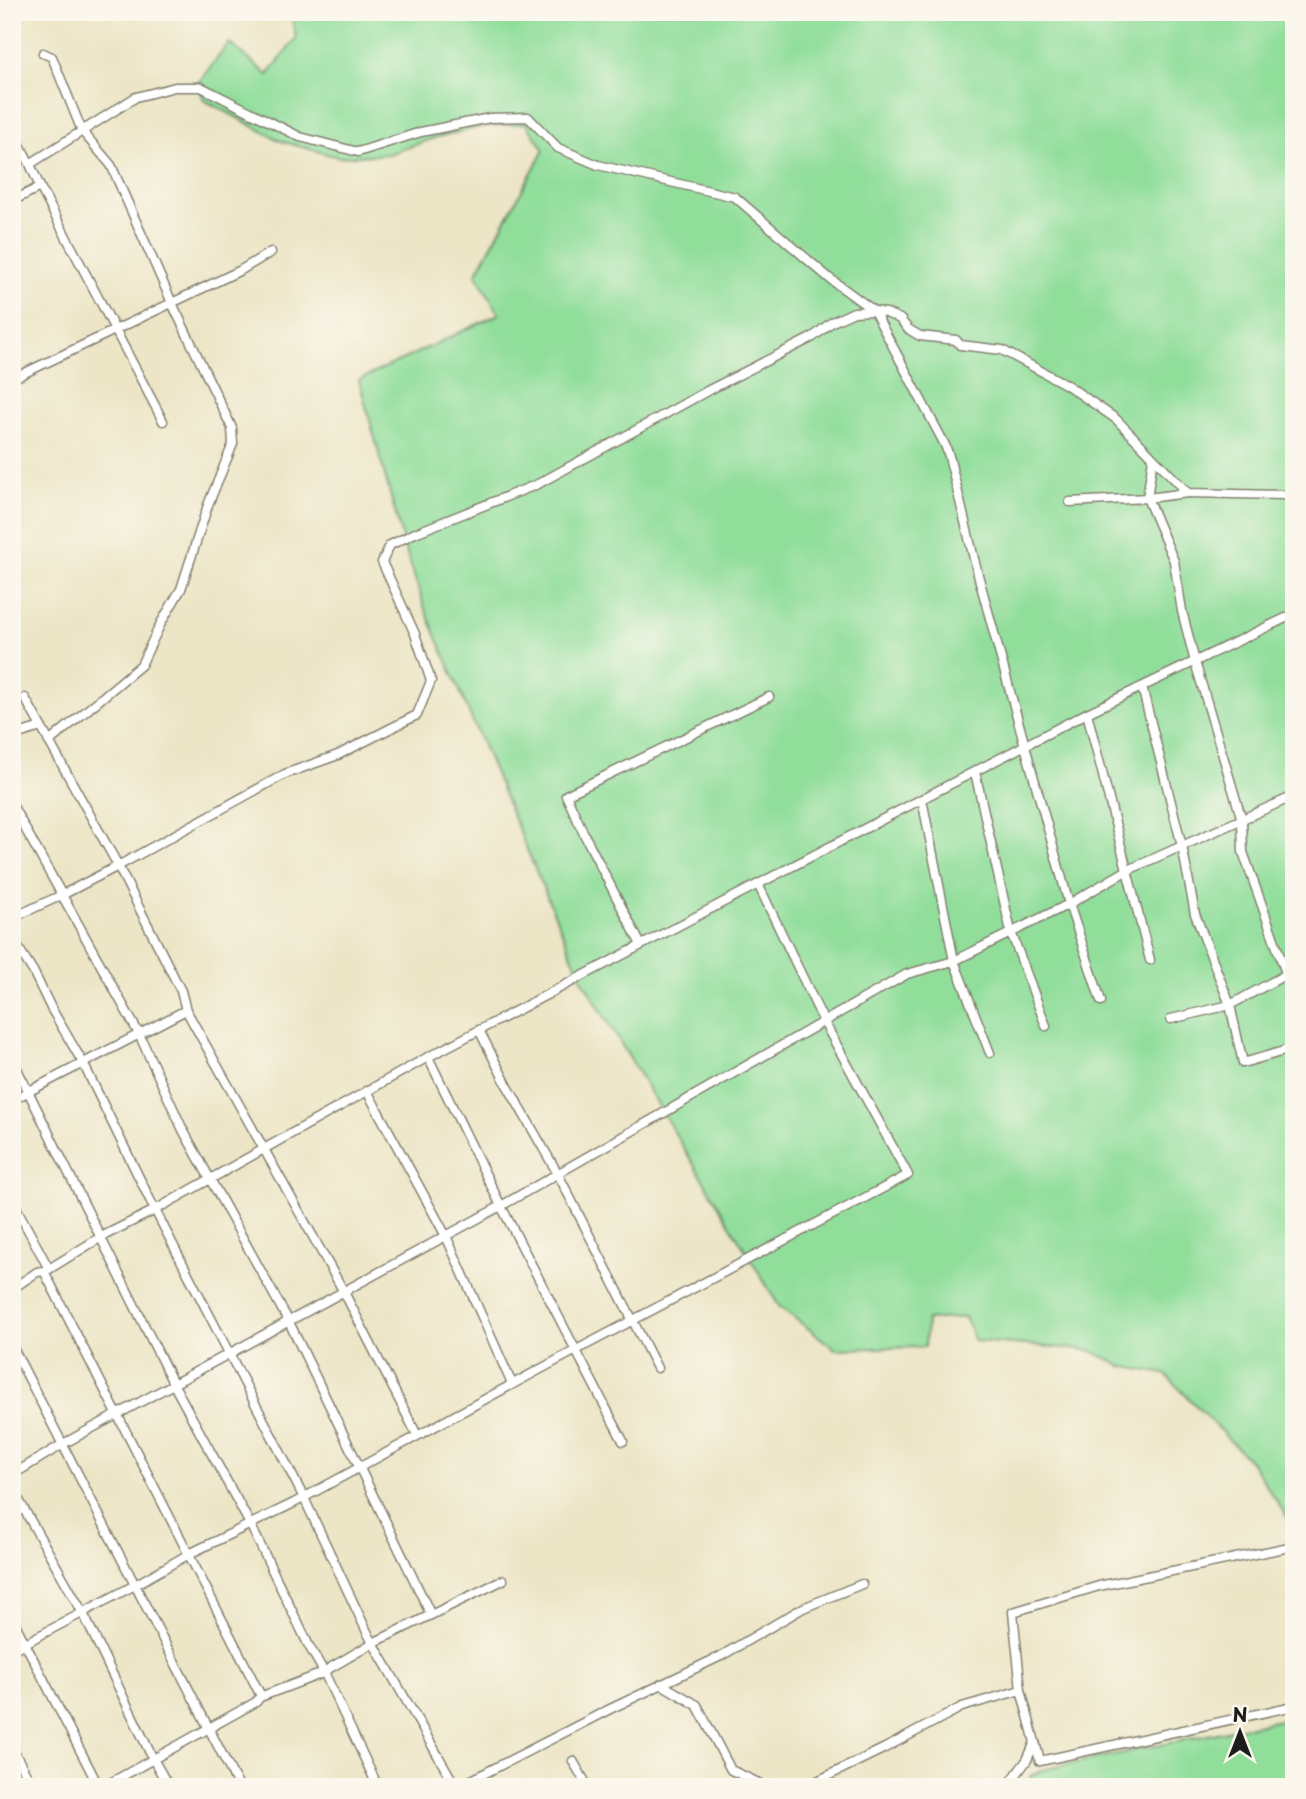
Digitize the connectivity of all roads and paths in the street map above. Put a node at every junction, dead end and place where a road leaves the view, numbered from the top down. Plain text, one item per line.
1 (43, 52) dead end
2 (12, 130) edge
3 (82, 131) junction
4 (30, 164) junction
5 (40, 187) junction
6 (12, 201) edge
7 (271, 253) dead end
8 (172, 302) junction
9 (874, 311) junction
10 (115, 329) junction
11 (12, 379) edge
12 (163, 421) dead end
13 (1153, 458) junction
14 (1188, 493) junction
15 (1294, 497) edge
16 (1147, 498) junction
17 (1070, 502) dead end
18 (1294, 614) edge
19 (1195, 662) junction
20 (1142, 687) junction
21 (769, 697) dead end
22 (25, 698) dead end
23 (1087, 713) junction
24 (41, 727) junction
25 (12, 736) edge
26 (49, 741) junction
27 (1025, 747) junction
28 (975, 772) junction
29 (1294, 796) edge
30 (922, 799) junction
31 (12, 805) edge
32 (1242, 820) junction
33 (1182, 846) junction
34 (118, 866) junction
35 (1126, 871) junction
36 (758, 884) junction
37 (62, 895) junction
38 (1069, 904) junction
39 (12, 918) edge
40 (1011, 932) junction
41 (12, 938) edge
42 (641, 945) junction
43 (1150, 960) dead end
44 (954, 961) junction
45 (1290, 971) edge
46 (1101, 1001) dead end
47 (1294, 1003) edge
48 (1230, 1005) junction
49 (186, 1010) junction
50 (1171, 1019) dead end
51 (824, 1022) junction
52 (1046, 1026) dead end
53 (479, 1030) junction
54 (139, 1034) junction
55 (1294, 1048) edge
56 (990, 1053) dead end
57 (428, 1057) junction
58 (12, 1059) edge
59 (83, 1063) junction
60 (29, 1091) junction
61 (367, 1091) junction
62 (12, 1100) edge
63 (264, 1149) junction
64 (558, 1174) junction
65 (211, 1178) junction
66 (12, 1200) edge
67 (501, 1206) junction
68 (156, 1210) junction
69 (446, 1236) junction
70 (101, 1237) junction
71 (46, 1270) junction
72 (12, 1289) edge
73 (344, 1292) junction
74 (633, 1321) junction
75 (289, 1322) junction
76 (12, 1346) edge
77 (577, 1350) junction
78 (229, 1354) junction
79 (657, 1368) dead end
80 (512, 1384) junction
81 (174, 1385) junction
82 (117, 1415) junction
83 (417, 1436) junction
84 (623, 1441) dead end
85 (64, 1444) junction
86 (359, 1468) junction
87 (12, 1475) edge
88 (12, 1488) edge
89 (304, 1498) junction
90 (250, 1524) junction
91 (1294, 1546) edge
92 (189, 1554) junction
93 (503, 1580) dead end
94 (862, 1584) dead end
95 (135, 1585) junction
96 (83, 1613) junction
97 (431, 1615) junction
98 (12, 1618) edge
99 (25, 1643) junction
100 (373, 1643) junction
101 (12, 1650) edge
102 (324, 1671) junction
103 (661, 1684) junction
104 (1021, 1690) junction
105 (260, 1697) junction
106 (1294, 1706) edge
107 (209, 1729) junction
108 (1035, 1742) junction
109 (12, 1748) edge
110 (153, 1759) junction
111 (573, 1761) dead end
112 (33, 1787) edge
113 (101, 1787) edge
114 (169, 1787) edge
115 (239, 1787) edge
116 (378, 1787) edge
117 (457, 1787) edge
118 (588, 1787) edge
119 (767, 1787) edge
120 (805, 1787) edge
121 (1011, 1787) edge

1 - 3 street
2 - 4 street
3 - 4 street
3 - 8 street
3 - 9 street
4 - 5 street
5 - 6 street
5 - 10 street
7 - 8 street
8 - 10 street
8 - 26 street
9 - 13 street
9 - 27 street
9 - 34 street
10 - 11 street
10 - 12 street
13 - 14 street
13 - 16 street
14 - 15 street
14 - 16 street
16 - 17 street
16 - 19 street
18 - 19 street
19 - 20 street
19 - 32 street
20 - 23 street
20 - 33 street
21 - 42 street
22 - 24 street
23 - 27 street
23 - 35 street
24 - 25 street
24 - 26 street
26 - 34 street
27 - 28 street
27 - 38 street
28 - 30 street
28 - 40 street
29 - 32 street
30 - 36 street
30 - 44 street
31 - 37 street
32 - 33 street
32 - 45 street
33 - 35 street
33 - 48 street
34 - 37 street
34 - 49 street
35 - 38 street
35 - 43 street
36 - 42 street
36 - 51 street
37 - 39 street
37 - 54 street
38 - 40 street
38 - 46 street
40 - 44 street
40 - 52 street
41 - 59 street
42 - 53 street
44 - 51 street
44 - 56 street
45 - 47 street
45 - 48 street
48 - 50 street
48 - 55 street
49 - 54 street
49 - 63 street
51 - 64 street
51 - 74 street
53 - 57 street
53 - 64 street
54 - 59 street
54 - 65 street
57 - 61 street
57 - 67 street
58 - 60 street
59 - 60 street
59 - 68 street
60 - 62 street
60 - 70 street
61 - 63 street
61 - 69 street
63 - 65 street
63 - 73 street
64 - 67 street
64 - 74 street
65 - 68 street
65 - 75 street
66 - 71 street
67 - 69 street
67 - 77 street
68 - 70 street
68 - 78 street
69 - 73 street
69 - 80 street
70 - 71 street
70 - 81 street
71 - 72 street
71 - 82 street
73 - 75 street
73 - 83 street
74 - 77 street
74 - 79 street
75 - 78 street
75 - 86 street
76 - 85 street
77 - 80 street
77 - 84 street
78 - 81 street
78 - 89 street
80 - 83 street
81 - 82 street
81 - 90 street
82 - 85 street
82 - 92 street
83 - 86 street
85 - 87 street
85 - 95 street
86 - 89 street
86 - 97 street
88 - 96 street
89 - 90 street
89 - 100 street
90 - 92 street
90 - 102 street
91 - 104 street
92 - 95 street
92 - 105 street
93 - 97 street
94 - 103 street
95 - 96 street
95 - 107 street
96 - 99 street
96 - 110 street
97 - 100 street
98 - 99 street
99 - 101 street
99 - 113 street
100 - 102 street
100 - 117 street
102 - 105 street
102 - 116 street
103 - 117 street
103 - 119 street
104 - 108 street
104 - 120 street
105 - 107 street
106 - 108 street
107 - 110 street
107 - 115 street
108 - 121 street
109 - 112 street
110 - 113 street
110 - 114 street
111 - 118 street

